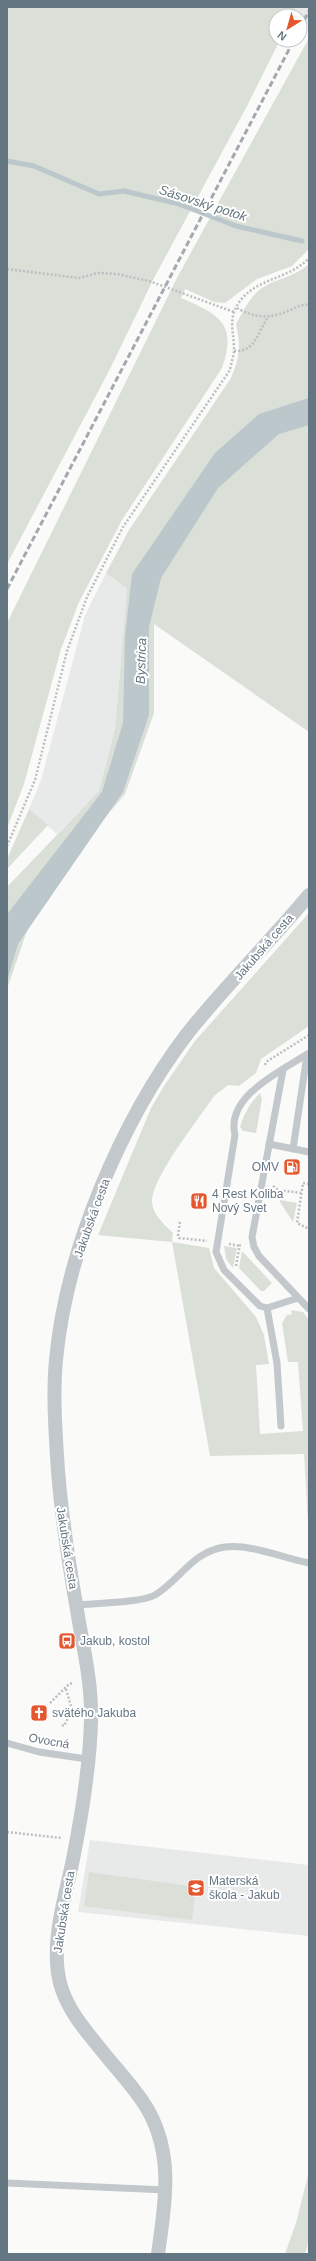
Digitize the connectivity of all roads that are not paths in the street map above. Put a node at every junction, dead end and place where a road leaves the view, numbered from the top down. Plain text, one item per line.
1 (309, 895) edge
2 (308, 1054) edge
3 (283, 1070) junction
4 (269, 1144) junction
5 (293, 1149) junction
6 (309, 1152) edge
7 (298, 1298) junction
8 (267, 1308) junction
9 (309, 1309) edge
10 (281, 1426) dead end
11 (309, 1563) edge
12 (76, 1605) junction
13 (7, 1743) edge
14 (88, 1759) junction
15 (7, 2183) edge
16 (166, 2190) junction
17 (158, 2254) edge

1 - 12 street, Jakubská cesta
2 - 3 lane
2 - 5 lane
3 - 4 lane
3 - 8 lane
4 - 5 lane
4 - 7 lane
5 - 6 lane
7 - 8 lane
7 - 9 lane
8 - 10 lane
11 - 12 lane, Jakubská cesta
12 - 14 street, Jakubská cesta
13 - 14 lane, Ovocná
14 - 16 street, Jakubská cesta
15 - 16 lane
16 - 17 street, Jakubská cesta

